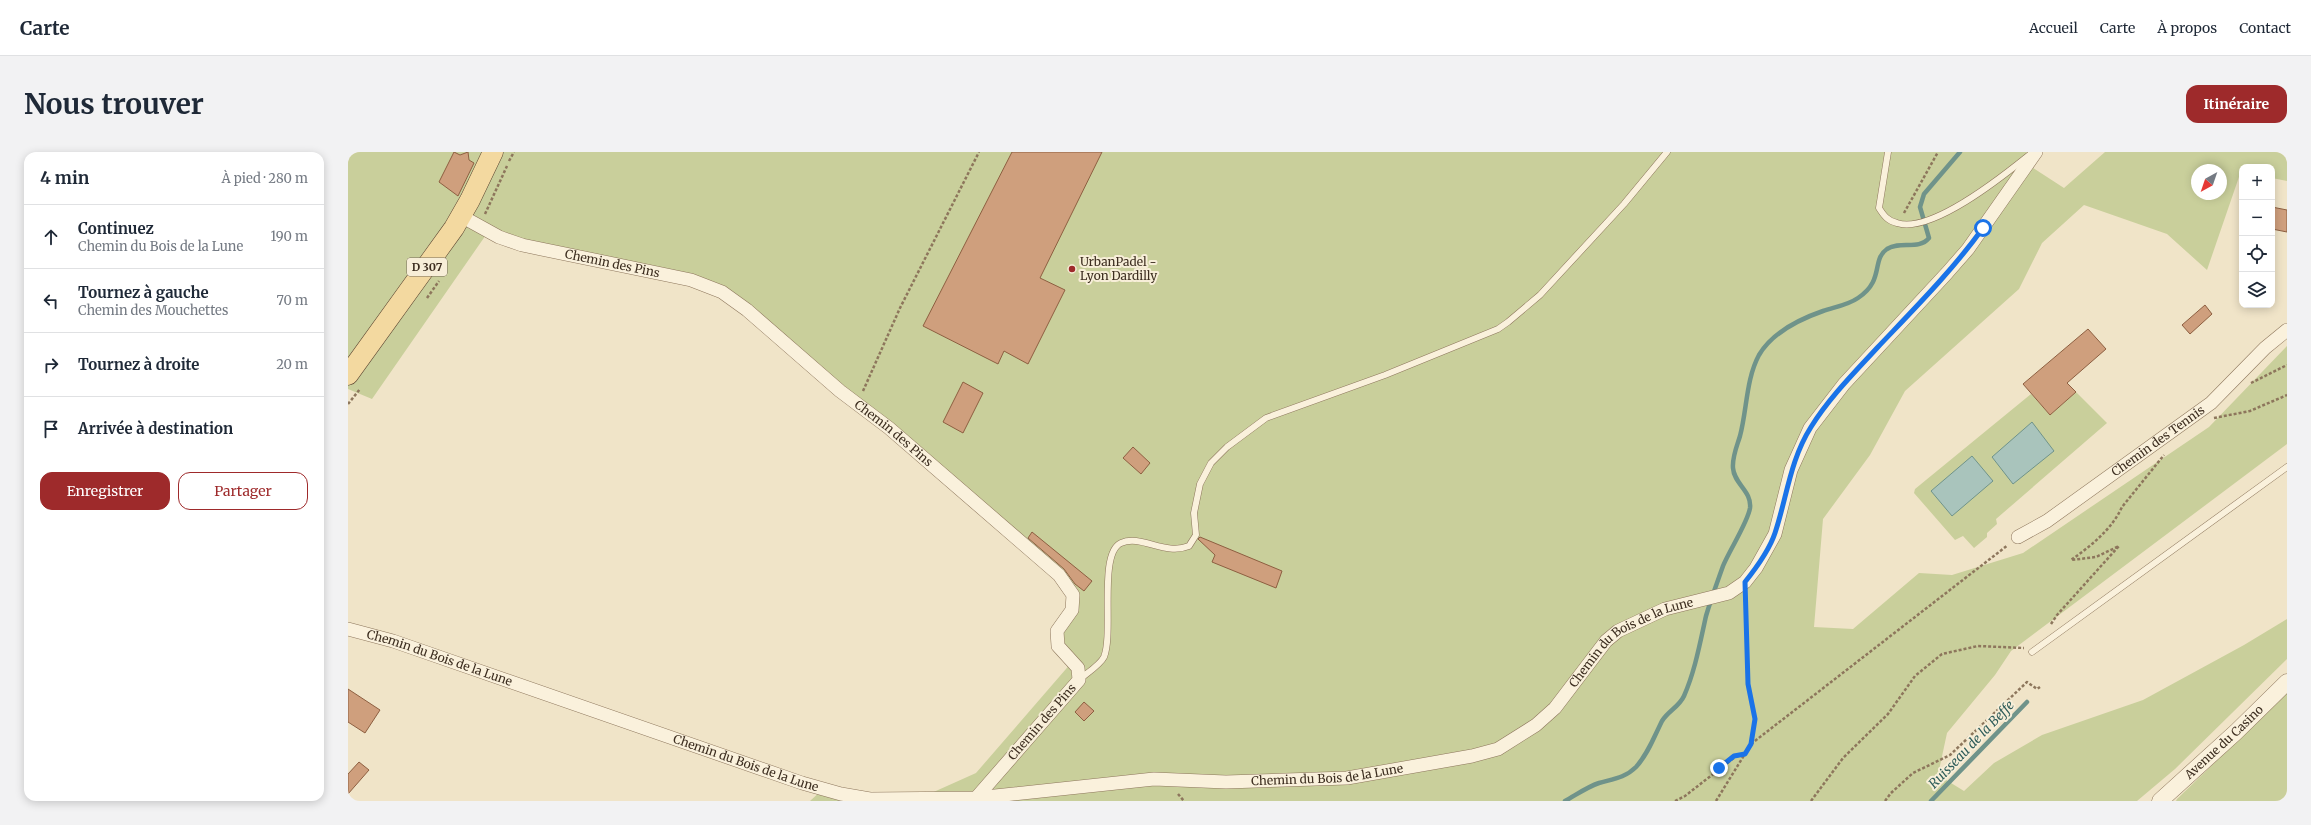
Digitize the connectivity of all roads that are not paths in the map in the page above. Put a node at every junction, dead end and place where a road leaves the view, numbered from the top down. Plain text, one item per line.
1 (493, 152) edge
2 (1667, 152) edge
3 (1888, 152) edge
4 (2033, 152) edge
5 (2036, 152) edge
6 (461, 216) junction
7 (2287, 330) edge
8 (348, 375) edge
9 (2287, 467) edge
10 (2018, 536) road end
11 (348, 629) edge
12 (2034, 651) road end
13 (1079, 680) junction
14 (2287, 682) edge
15 (976, 798) junction
16 (2160, 801) edge

1 - 6 main road, D 307
2 - 13 lane
3 - 4 lane
5 - 15 street, Chemin du Bois de la Lune
6 - 8 main road, D 307
6 - 13 street, Chemin des Pins
7 - 10 street, Chemin des Tennis
9 - 12 lane
11 - 15 street, Chemin du Bois de la Lune
13 - 15 street, Chemin des Pins
14 - 16 street, Avenue du Casino

